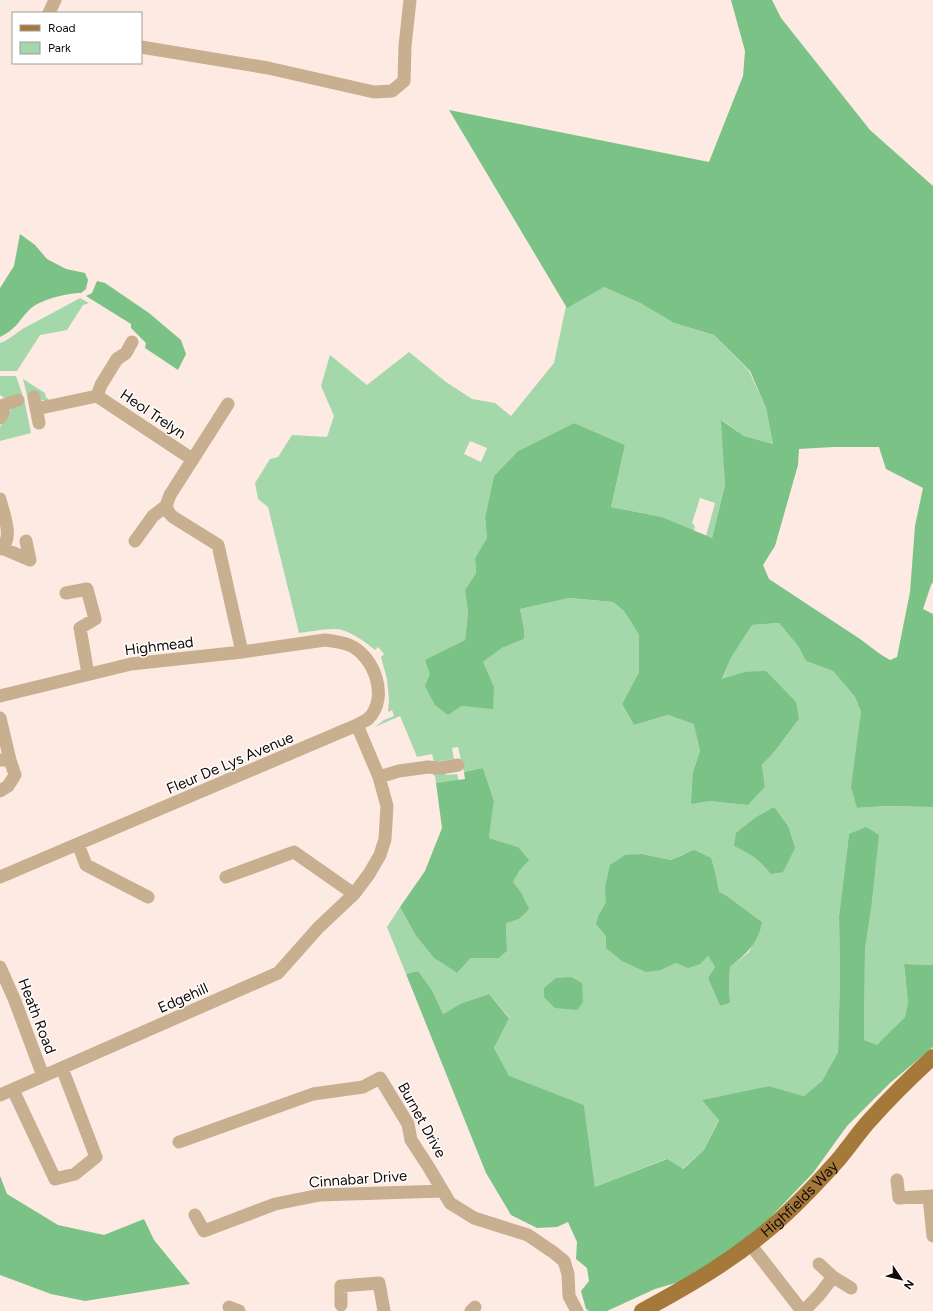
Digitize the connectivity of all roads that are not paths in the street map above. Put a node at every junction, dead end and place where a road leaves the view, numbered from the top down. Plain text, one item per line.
1 (55, 0) edge
2 (410, 0) edge
3 (49, 12) edge
4 (142, 47) edge
5 (132, 342) dead end
6 (97, 396) junction
7 (18, 400) dead end
8 (228, 404) dead end
9 (1, 408) edge
10 (39, 423) dead end
11 (192, 459) junction
12 (0, 499) edge
13 (166, 506) junction
14 (26, 541) dead end
15 (135, 541) dead end
16 (1, 549) edge
17 (66, 593) dead end
18 (325, 640) joint
19 (242, 652) junction
20 (88, 674) junction
21 (0, 696) edge
22 (0, 718) edge
23 (357, 725) junction
24 (5, 760) edge
25 (458, 765) dead end
26 (379, 777) junction
27 (0, 791) edge
28 (78, 844) junction
29 (0, 877) edge
30 (226, 877) dead end
31 (354, 894) junction
32 (148, 897) dead end
33 (0, 967) edge
34 (933, 1058) edge
35 (62, 1068) junction
36 (43, 1076) junction
37 (13, 1090) junction
38 (0, 1095) edge
39 (179, 1142) dead end
40 (896, 1180) dead end
41 (443, 1191) junction
42 (931, 1196) edge
43 (196, 1215) dead end
44 (933, 1236) edge
45 (750, 1244) junction
46 (819, 1264) dead end
47 (834, 1277) junction
48 (851, 1288) dead end
49 (341, 1305) dead end
50 (384, 1311) edge
51 (577, 1311) edge
52 (642, 1311) edge
53 (803, 1311) edge

1 - 3 street
2 - 4 street
5 - 6 street, Heol Trelyn
6 - 10 street, Heol Trelyn
6 - 11 street, Heol Trelyn
7 - 9 street
8 - 11 street
11 - 13 street
12 - 16 street
13 - 15 street
13 - 19 street
14 - 16 street
17 - 20 street
18 - 19 street, Highmead
18 - 23 street, Fleur De Lys Avenue
19 - 20 street, Highmead
20 - 21 street, Highmead
22 - 24 street
23 - 26 street, Edgehill
23 - 28 street, Fleur De Lys Avenue
24 - 27 street
25 - 26 street
26 - 31 street, Edgehill
28 - 29 street, Fleur De Lys Avenue
28 - 32 street
30 - 31 street
31 - 35 street, Edgehill
33 - 36 street, Heath Road
34 - 45 main road, Highfields Way
35 - 36 street, Edgehill
35 - 37 street
36 - 37 street, Edgehill
37 - 38 street, Edgehill
39 - 41 street, Burnet Drive
40 - 42 street
41 - 43 street, Cinnabar Drive
41 - 51 street, Burnet Drive
42 - 44 street
45 - 52 main road, Highfields Way
45 - 53 street
46 - 47 street
47 - 48 street
47 - 53 street
49 - 50 street

